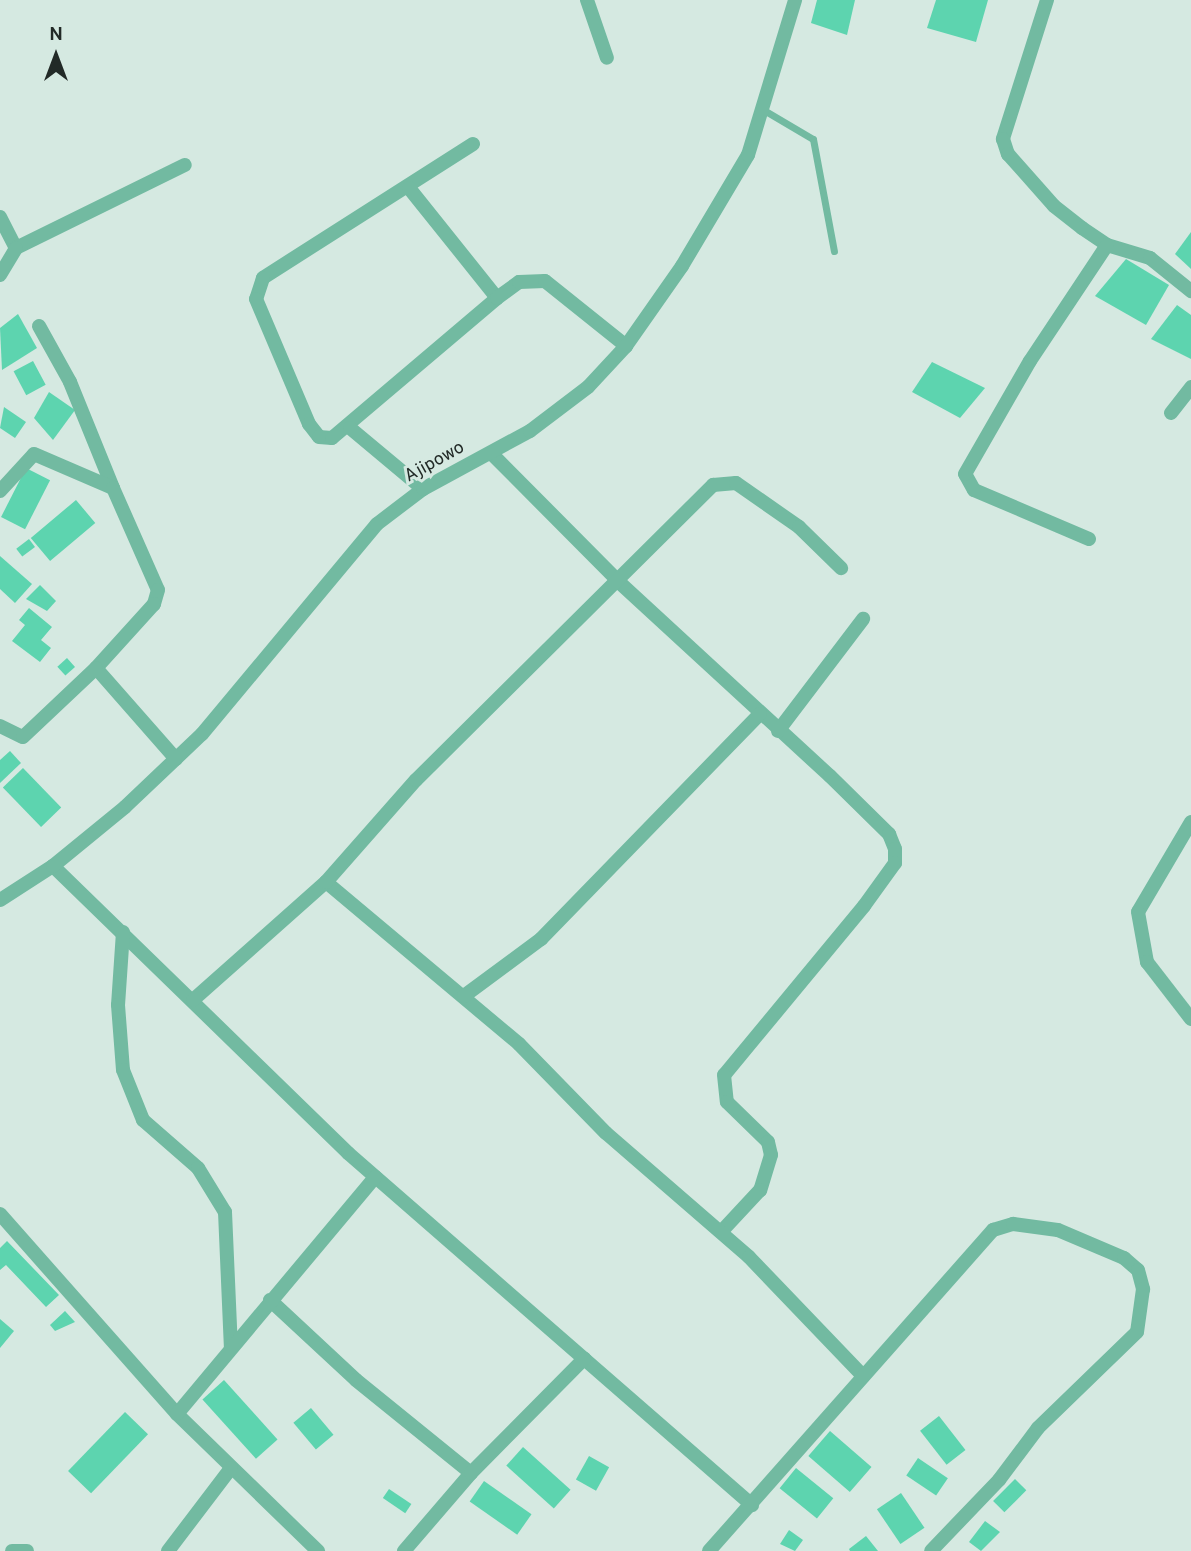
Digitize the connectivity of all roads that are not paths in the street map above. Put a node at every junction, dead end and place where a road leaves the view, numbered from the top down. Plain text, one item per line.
1 (587, 0) edge
2 (795, 0) edge
3 (1047, 0) edge
4 (607, 58) dead end
5 (762, 109) junction
6 (473, 144) dead end
7 (185, 165) dead end
8 (409, 188) junction
9 (0, 216) edge
10 (1107, 244) junction
11 (16, 248) junction
12 (834, 251) dead end
13 (0, 275) edge
14 (1191, 291) edge
15 (497, 298) junction
16 (39, 326) dead end
17 (626, 346) junction
18 (1191, 387) edge
19 (1171, 413) dead end
20 (350, 428) junction
21 (492, 454) junction
22 (113, 488) junction
23 (423, 489) junction
24 (0, 491) edge
25 (1089, 539) dead end
26 (841, 568) dead end
27 (620, 583) junction
28 (863, 619) dead end
29 (96, 668) junction
30 (760, 713) junction
31 (0, 726) edge
32 (778, 732) junction
33 (176, 759) junction
34 (1191, 822) edge
35 (53, 866) junction
36 (326, 882) junction
37 (0, 900) edge
38 (123, 932) junction
39 (464, 996) junction
40 (193, 1000) junction
41 (1191, 1019) edge
42 (375, 1177) junction
43 (3, 1225) edge
44 (721, 1233) junction
45 (270, 1300) junction
46 (231, 1347) junction
47 (584, 1359) junction
48 (863, 1376) junction
49 (177, 1414) junction
50 (231, 1468) junction
51 (471, 1473) junction
52 (752, 1505) junction
53 (12, 1551) edge
54 (27, 1551) edge
55 (168, 1551) edge
56 (318, 1551) edge
57 (404, 1551) edge
58 (709, 1551) edge
59 (931, 1551) edge

1 - 4 street
2 - 5 street, Ajipowo
3 - 10 street
5 - 12 lane
5 - 17 street, Ajipowo
6 - 8 street
7 - 11 street
8 - 15 street
8 - 20 street
9 - 11 street
10 - 14 street
10 - 25 street
11 - 13 street
15 - 17 street
15 - 20 street
16 - 22 street
17 - 21 street, Ajipowo
18 - 19 street
20 - 23 street
21 - 23 street, Ajipowo
21 - 27 street
22 - 24 street
22 - 29 street
23 - 33 street, Ajipowo
26 - 27 street
27 - 30 street
27 - 36 street
28 - 32 street
29 - 31 street
29 - 33 street
30 - 32 street
30 - 39 street
32 - 44 street
33 - 35 street, Ajipowo
34 - 41 street
35 - 37 street, Ajipowo
35 - 38 street
36 - 39 street
36 - 40 street
38 - 40 street
38 - 46 street
39 - 44 street
40 - 42 street
42 - 45 street
42 - 47 street
43 - 49 street
44 - 48 street
45 - 46 street
45 - 51 street
46 - 49 street
47 - 51 street
47 - 52 street
48 - 52 street
48 - 59 street
49 - 50 street
50 - 55 street
50 - 56 street
51 - 57 street
52 - 58 street
53 - 54 street

